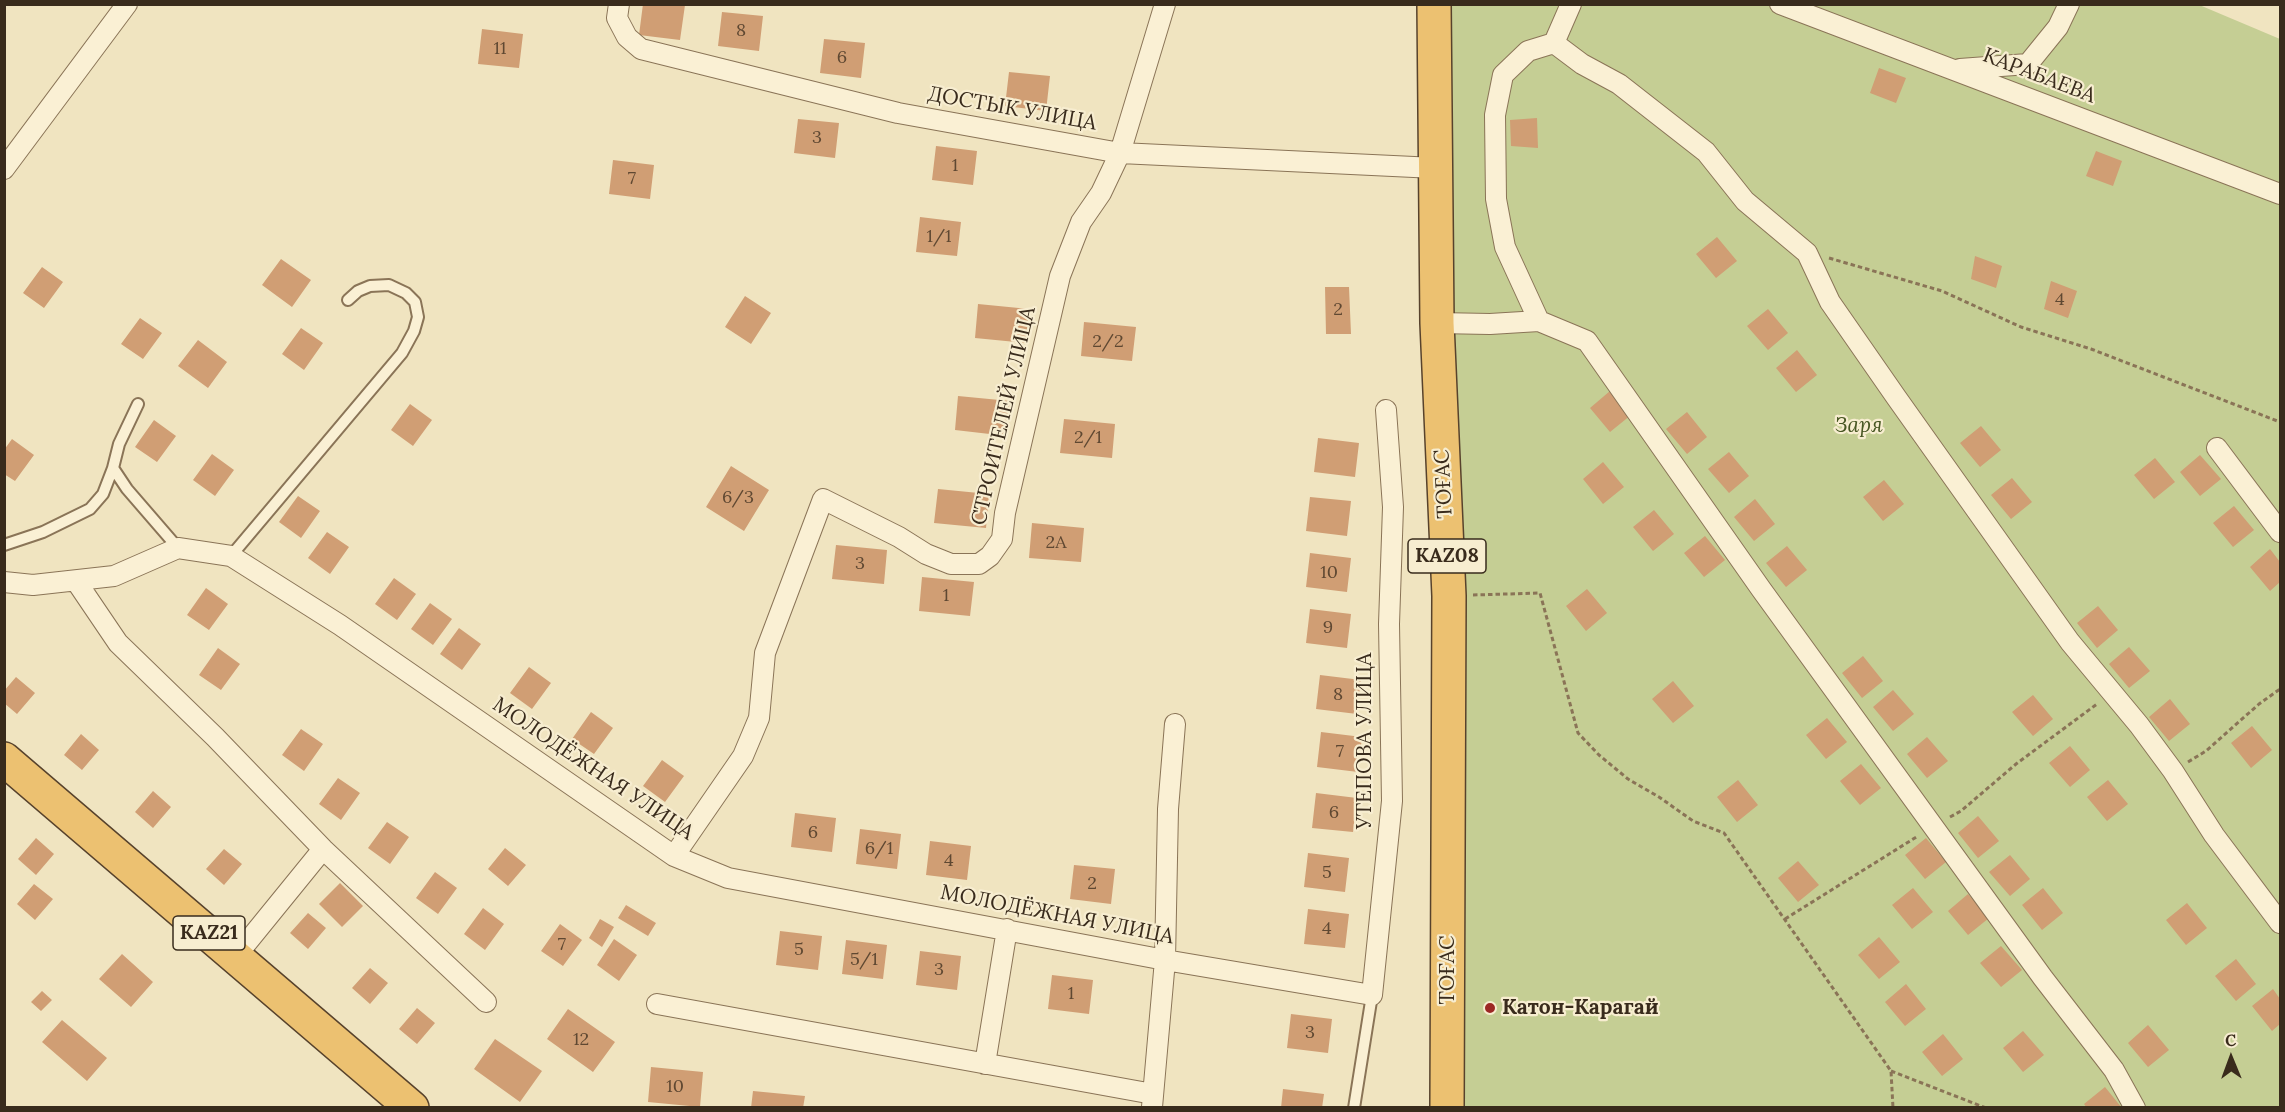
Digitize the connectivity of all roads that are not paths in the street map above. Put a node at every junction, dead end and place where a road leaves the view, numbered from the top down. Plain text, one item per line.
1 (128, 4) edge
2 (619, 4) edge
3 (1165, 4) edge
4 (1434, 4) edge
5 (1571, 4) edge
6 (1780, 4) edge
7 (2069, 4) edge
8 (1554, 43) junction
9 (1955, 69) junction
10 (1120, 153) junction
11 (1435, 168) junction
12 (4, 169) edge
13 (2280, 194) edge
14 (348, 300) dead end
15 (1539, 321) junction
16 (1437, 323) junction
17 (138, 404) dead end
18 (1386, 410) dead end
19 (2217, 448) dead end
20 (113, 468) junction
21 (2280, 532) edge
22 (4, 544) edge
23 (178, 548) junction
24 (231, 556) junction
25 (75, 581) junction
26 (4, 582) edge
27 (1175, 724) dead end
28 (4, 759) edge
29 (323, 849) junction
30 (674, 856) junction
31 (2280, 923) edge
32 (1007, 929) junction
33 (236, 956) junction
34 (1166, 960) junction
35 (1372, 995) junction
36 (486, 1002) dead end
37 (657, 1004) dead end
38 (985, 1064) junction
39 (1152, 1101) edge
40 (1443, 1105) edge
41 (412, 1107) edge
42 (1354, 1107) edge
43 (2135, 1107) edge

1 - 12 street
2 - 10 street, ДОСТЫК УЛИЦА
3 - 10 street
4 - 11 highway, ТОҒАС / KAZ08
5 - 8 street
6 - 9 street, КАРАБАЕВА
7 - 9 street
8 - 15 street
8 - 31 street
9 - 13 street, КАРАБАЕВА
10 - 11 street, ДОСТЫК УЛИЦА
10 - 30 street, СТРОИТЕЛЕЙ УЛИЦА
11 - 16 highway, ТОҒАС / KAZ08
14 - 24 lane
15 - 16 street
15 - 43 street
16 - 40 highway, ТОҒАС / KAZ08
17 - 20 lane
18 - 35 street, УТЕПОВА УЛИЦА
19 - 21 street
20 - 22 lane
20 - 23 lane
23 - 24 street, МОЛОДЁЖНАЯ УЛИЦА
23 - 25 street
24 - 30 street, МОЛОДЁЖНАЯ УЛИЦА
25 - 26 street
25 - 29 street
27 - 34 street
28 - 33 highway, KAZ21
29 - 33 street
29 - 36 street
30 - 32 street, МОЛОДЁЖНАЯ УЛИЦА
32 - 34 street, МОЛОДЁЖНАЯ УЛИЦА
32 - 38 street
33 - 41 highway, KAZ21
34 - 35 street, МОЛОДЁЖНАЯ УЛИЦА
34 - 39 street
35 - 42 lane, УТЕПОВА УЛИЦА
37 - 38 street
38 - 39 street

